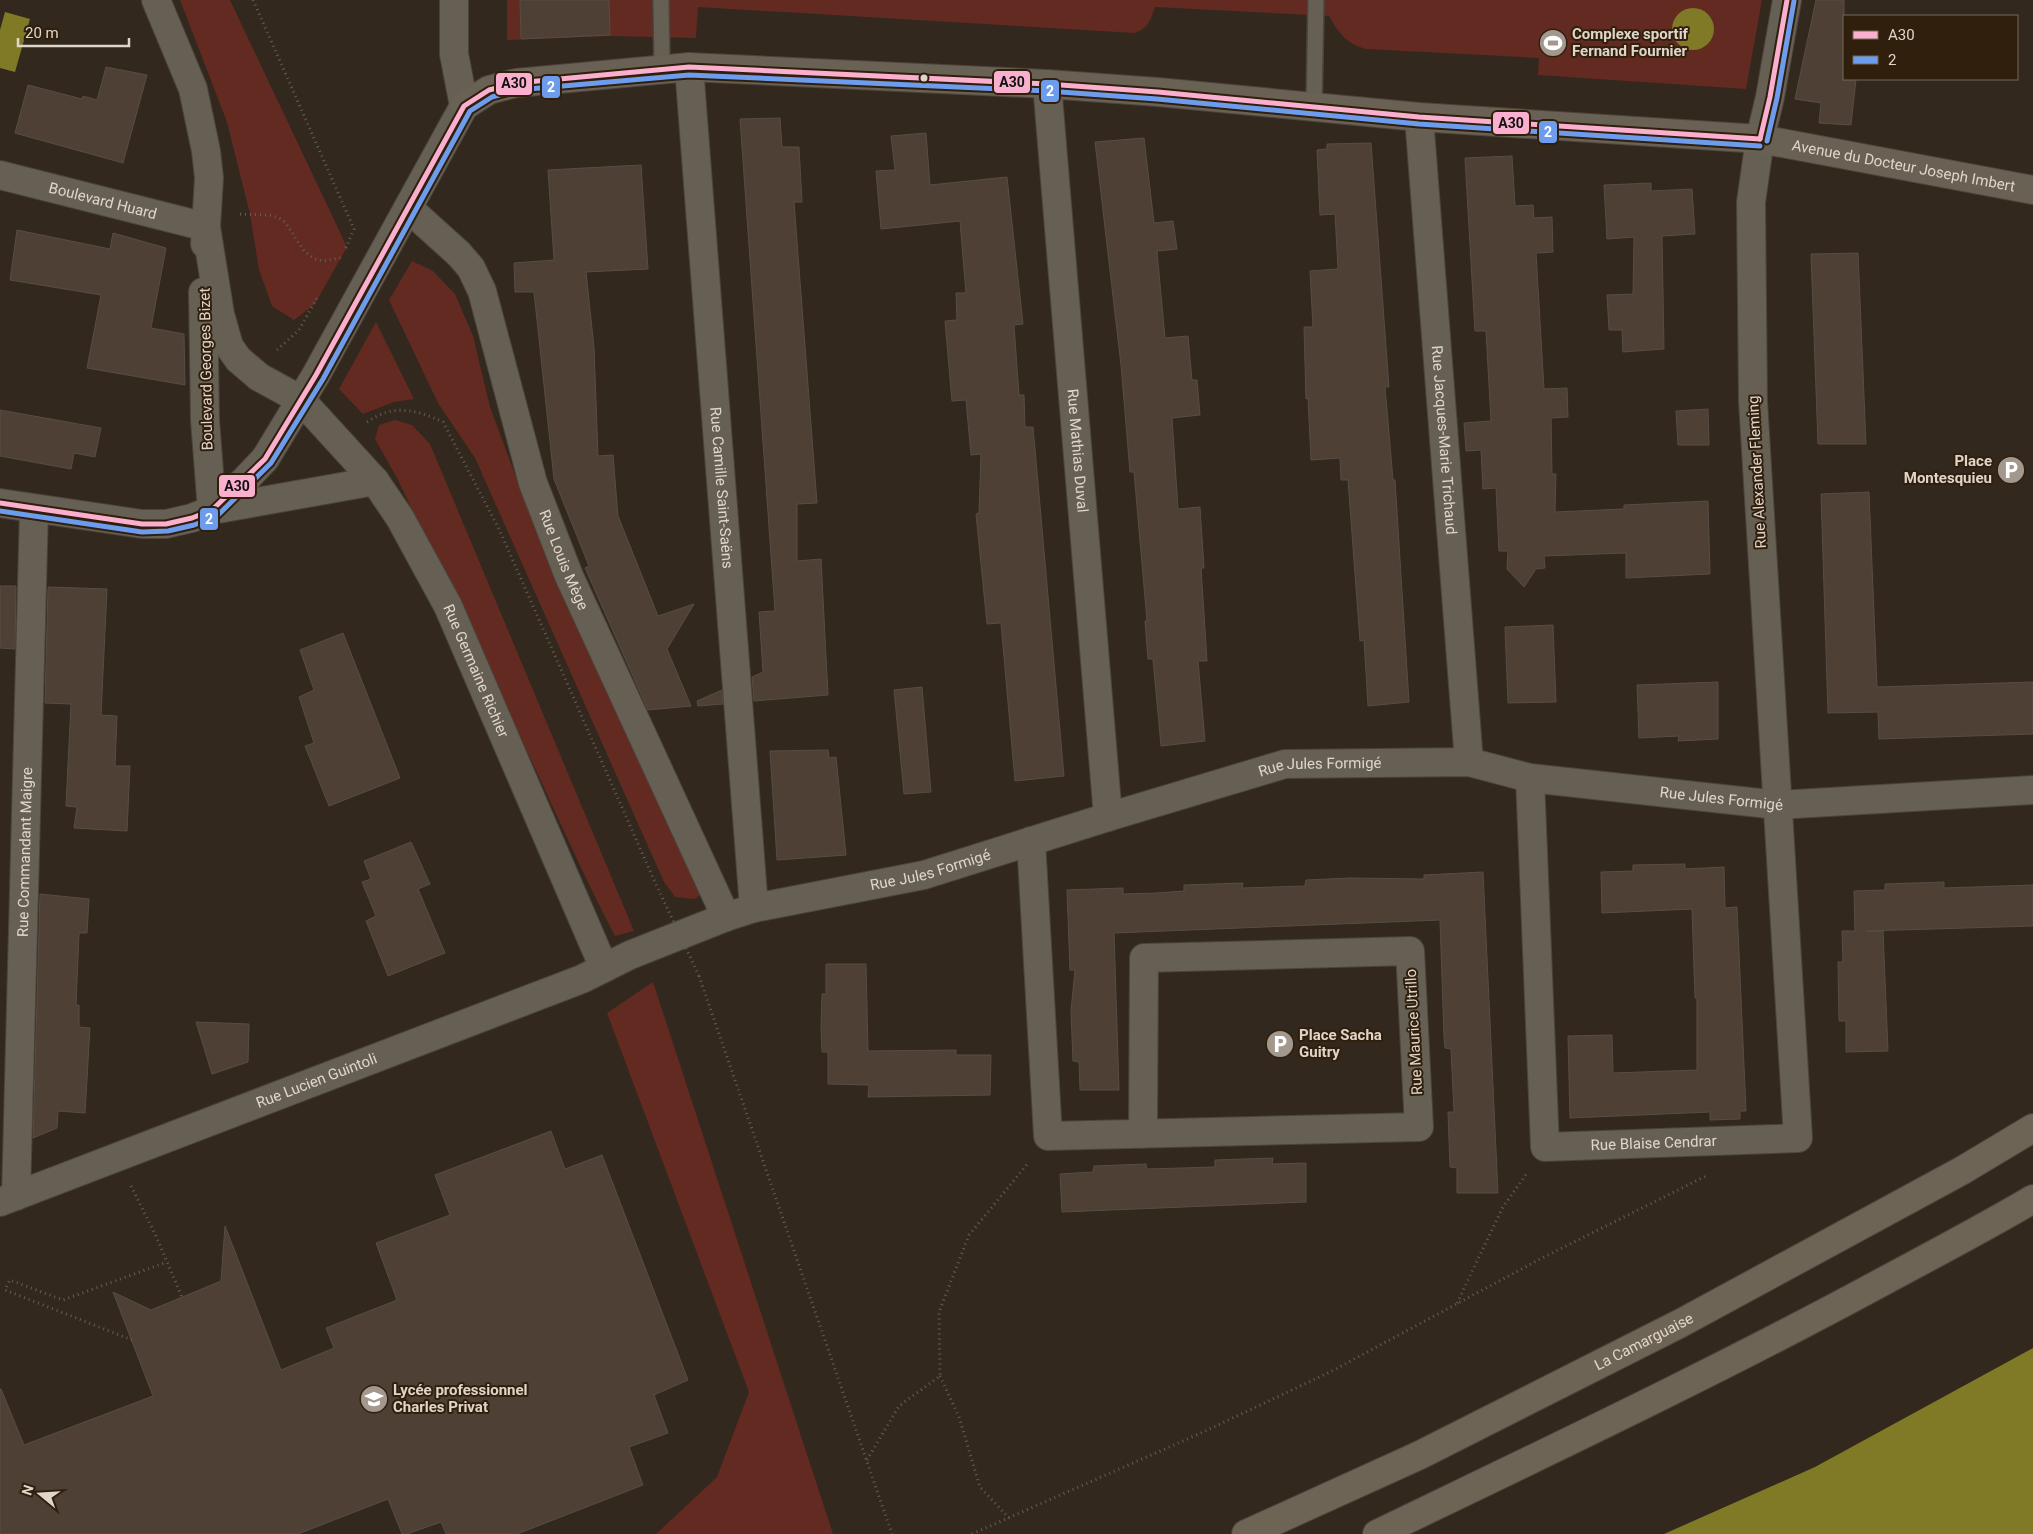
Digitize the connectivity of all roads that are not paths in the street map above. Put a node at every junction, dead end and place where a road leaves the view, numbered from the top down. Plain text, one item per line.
1 (156, 0) edge
2 (454, 0) edge
3 (661, 0) edge
4 (1316, 0) edge
5 (1787, 0) edge
6 (675, 68) junction
7 (1047, 84) junction
8 (464, 106) junction
9 (1314, 107) junction
10 (1419, 117) junction
11 (1760, 139) junction
12 (0, 175) edge
13 (2033, 190) edge
14 (408, 208) junction
15 (206, 220) junction
16 (301, 400) junction
17 (375, 481) junction
18 (0, 503) edge
19 (34, 509) junction
20 (212, 510) junction
21 (1469, 762) junction
22 (1530, 778) junction
23 (2033, 790) edge
24 (1778, 805) junction
25 (1108, 817) junction
26 (1031, 841) junction
27 (754, 908) junction
28 (726, 917) junction
29 (630, 955) joint
30 (604, 968) junction
31 (2033, 1128) edge
32 (1144, 1134) junction
33 (8, 1199) edge
34 (2033, 1199) edge
35 (1246, 1534) edge
36 (1377, 1534) edge

1 - 15 street, Boulevard Georges Bizet
2 - 8 street
3 - 6 lane
4 - 9 lane
5 - 11 street, Rue Alexander Fleming
6 - 7 street, Avenue du Docteur Joseph Imbert
6 - 8 street, Avenue du Docteur Joseph Imbert
6 - 27 street, Rue Camille Saint-Saëns
7 - 9 street, Avenue du Docteur Joseph Imbert
7 - 25 street, Rue Mathias Duval
8 - 14 street
9 - 10 street, Avenue du Docteur Joseph Imbert
10 - 11 street, Avenue du Docteur Joseph Imbert
10 - 21 street, Rue Jacques-Marie Trichaud
11 - 13 street, Avenue du Docteur Joseph Imbert
11 - 24 street, Rue Alexander Fleming
12 - 15 street, Boulevard Huard
14 - 16 street
14 - 28 street, Rue Louis Mège
15 - 16 street, Boulevard Georges Bizet
15 - 20 street, Boulevard Georges Bizet
16 - 17 street, Rue Germaine Richier
16 - 20 street
17 - 20 street
17 - 30 street, Rue Germaine Richier
18 - 19 street
19 - 20 street
19 - 33 street, Rue Commandant Maigre
21 - 22 street, Rue Jules Formigé
21 - 25 street, Rue Jules Formigé
22 - 24 street, Rue Jules Formigé
22 - 24 street, Rue Blaise Cendrar
23 - 24 street, Rue Jules Formigé
25 - 26 street, Rue Jules Formigé
26 - 27 street, Rue Jules Formigé
26 - 32 street, Rue Maurice Utrillo
27 - 28 street, Rue Jules Formigé
28 - 29 street, Rue Jules Formigé
29 - 30 street, Rue Lucien Guintoli
30 - 33 street, Rue Lucien Guintoli
31 - 35 highway, La Camarguaise
32 - 32 street, Rue Maurice Utrillo
34 - 36 highway

